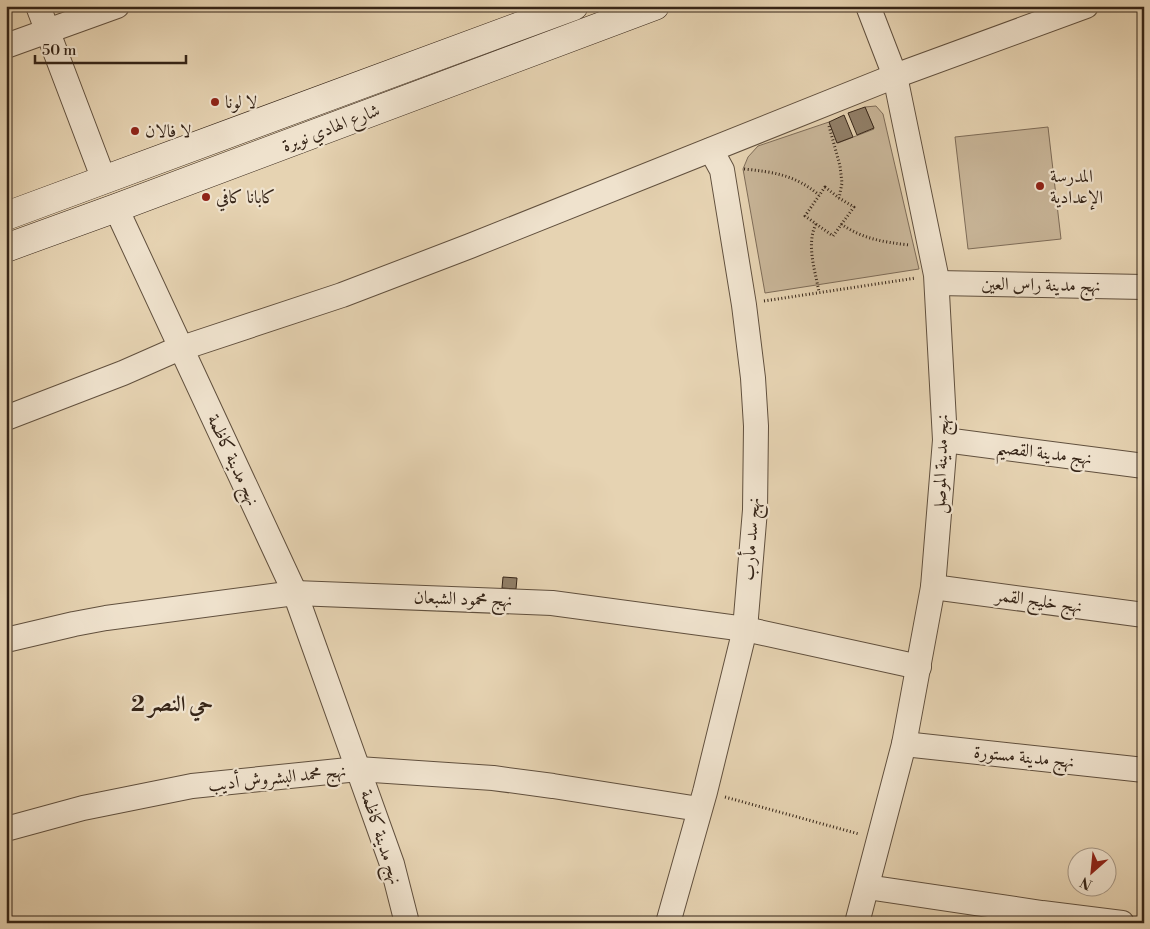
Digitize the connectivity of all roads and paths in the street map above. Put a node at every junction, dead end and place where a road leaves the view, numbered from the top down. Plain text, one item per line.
1 (38, 6) edge
2 (117, 6) edge
3 (574, 6) edge
4 (655, 6) edge
5 (868, 6) edge
6 (1086, 6) edge
7 (48, 31) junction
8 (6, 46) edge
9 (895, 76) junction
10 (823, 105) junction
11 (716, 160) junction
12 (104, 180) junction
13 (819, 195) junction
14 (839, 198) junction
15 (116, 208) junction
16 (6, 216) edge
17 (816, 224) junction
18 (841, 224) junction
19 (930, 247) junction
20 (6, 248) edge
21 (937, 279) junction
22 (1144, 287) edge
23 (819, 292) junction
24 (744, 305) junction
25 (181, 348) junction
26 (6, 418) edge
27 (945, 440) junction
28 (1144, 466) edge
29 (934, 587) junction
30 (295, 593) junction
31 (1144, 615) edge
32 (745, 629) junction
33 (6, 640) edge
34 (919, 667) junction
35 (904, 744) junction
36 (358, 769) junction
37 (1144, 770) edge
38 (702, 801) junction
39 (6, 829) edge
40 (879, 840) junction
41 (867, 887) junction
42 (407, 923) edge
43 (668, 923) edge
44 (857, 923) edge
45 (1122, 923) edge

1 - 7 street, نهج مدينة كاظمة
2 - 7 street
3 - 12 main road, شارع الهادي نويرة
4 - 15 main road, شارع الهادي نويرة
5 - 9 street, نهج مدينة الموصل
6 - 9 street
7 - 8 street
7 - 12 street, نهج مدينة كاظمة
9 - 10 street
9 - 19 street, نهج مدينة الموصل
10 - 11 street
10 - 14 path
11 - 13 path
11 - 24 street, نهج سد مأرب
11 - 25 street
12 - 15 main road, نهج مدينة كاظمة
12 - 16 main road, شارع الهادي نويرة
13 - 14 path
13 - 17 path
14 - 18 path
15 - 20 main road, شارع الهادي نويرة
15 - 25 street, نهج مدينة كاظمة
17 - 18 path
17 - 23 path
18 - 19 path
19 - 21 street, نهج مدينة الموصل
21 - 22 street, نهج مدينة راس العين
21 - 23 path
21 - 27 street, نهج مدينة الموصل
23 - 24 path
24 - 32 street, نهج سد مأرب
25 - 26 street
25 - 30 street, نهج مدينة كاظمة
27 - 28 street, نهج مدينة القصيم
27 - 29 street, نهج مدينة الموصل
29 - 31 street, نهج خليج القمر
29 - 34 street, نهج مدينة الموصل
30 - 32 street, نهج محمود الشبعان
30 - 33 street, نهج محمود الشبعان
30 - 36 street, نهج مدينة كاظمة
32 - 34 street, نهج محمود الشبعان
32 - 38 street, نهج سد مأرب
34 - 35 street, نهج مدينة الموصل
35 - 37 street, نهج مدينة مستورة
35 - 40 street, نهج مدينة الموصل
36 - 38 street, نهج محمد البشروش أديب
36 - 39 street, نهج محمد البشروش أديب
36 - 42 street, نهج مدينة كاظمة
38 - 40 path
38 - 43 street, نهج سد مأرب
40 - 41 street, نهج مدينة الموصل
41 - 44 street, نهج مدينة الموصل
41 - 45 street

